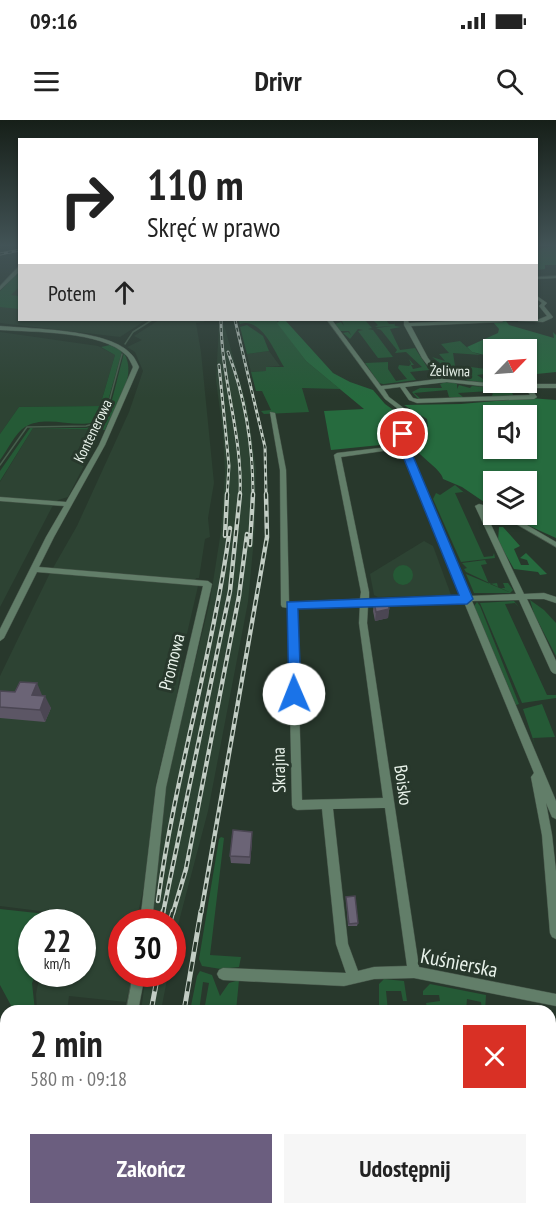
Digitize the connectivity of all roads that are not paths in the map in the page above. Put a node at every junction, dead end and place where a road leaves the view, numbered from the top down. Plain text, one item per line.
1 (538, 298) edge
2 (539, 306) edge
3 (538, 319) edge
4 (331, 321) edge
5 (454, 321) edge
6 (407, 322) edge
7 (0, 328) edge
8 (442, 380) junction
9 (483, 384) edge
10 (401, 385) junction
11 (556, 386) edge
12 (379, 388) junction
13 (537, 388) edge
14 (532, 393) edge
15 (272, 413) dead end
16 (388, 449) dead end
17 (0, 499) edge
18 (69, 504) junction
19 (483, 507) edge
20 (483, 516) edge
21 (487, 525) edge
22 (521, 525) edge
23 (556, 545) edge
24 (34, 569) junction
25 (521, 596) junction
26 (467, 599) junction
27 (556, 600) edge
28 (364, 603) junction
29 (292, 605) junction
30 (0, 638) edge
31 (556, 671) edge
32 (532, 760) junction
33 (389, 803) junction
34 (327, 805) junction
35 (556, 814) edge
36 (147, 909) edge
37 (556, 933) edge
38 (414, 972) junction
39 (223, 974) dead end
40 (354, 977) junction
41 (137, 987) edge
42 (556, 1000) edge
43 (133, 1005) edge

1 - 2 street
2 - 3 street
4 - 12 street
5 - 6 street
6 - 8 street
7 - 18 street, Kontenerowa
8 - 9 street, Żeliwna
8 - 10 street, Żeliwna
10 - 12 street, Żeliwna
10 - 14 street
11 - 13 street, Żeliwna
12 - 26 street
15 - 29 street
16 - 28 street, Boisko
17 - 18 street
18 - 24 street, Kontenerowa
19 - 20 street
21 - 25 street
22 - 23 street
24 - 30 street, Kontenerowa
24 - 36 street, Promowa
25 - 26 street
25 - 27 street
25 - 31 street
26 - 28 street
26 - 32 street
28 - 29 street
28 - 33 street, Boisko
29 - 34 street, Skrajna
32 - 35 street
32 - 37 street
33 - 34 street, Skrajna
33 - 38 street, Boisko
34 - 40 street
38 - 40 street, Kuśnierska
38 - 42 street, Kuśnierska
39 - 40 street, Kuśnierska
41 - 43 street

